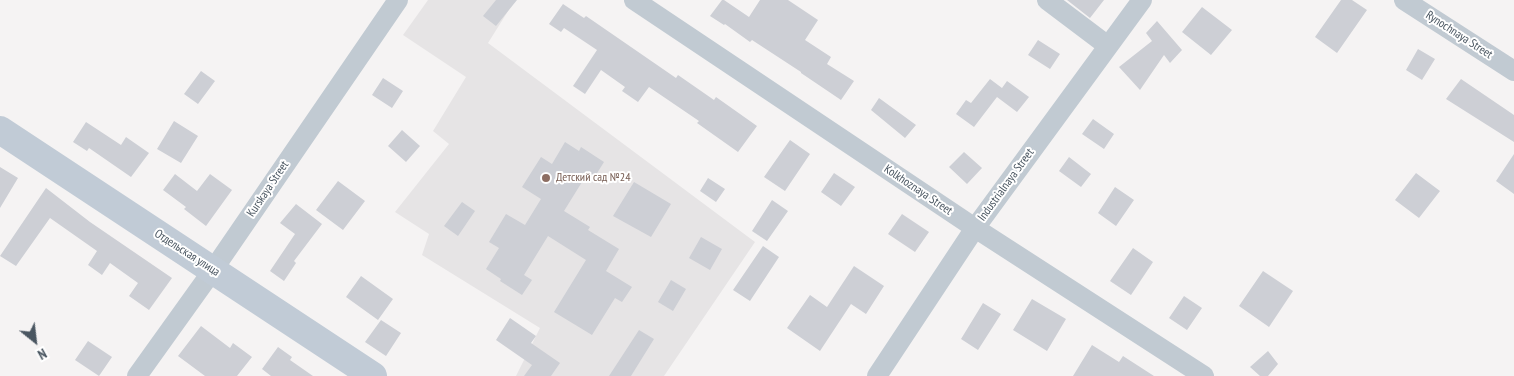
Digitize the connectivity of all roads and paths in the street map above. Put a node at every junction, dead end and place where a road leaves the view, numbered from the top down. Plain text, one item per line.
1 (398, 0) edge
2 (634, 0) edge
3 (1047, 0) edge
4 (1142, 0) edge
5 (1404, 0) edge
6 (1108, 46) junction
7 (1514, 71) edge
8 (0, 130) edge
9 (975, 228) junction
10 (213, 270) junction
11 (137, 376) edge
12 (373, 376) edge
13 (877, 376) edge
14 (1204, 376) edge

1 - 10 street, Kurskaya Street
2 - 9 street, Kolkhoznaya Street
3 - 6 street
4 - 6 street, Industrialnaya Street
5 - 7 street, Rynochnaya Street
6 - 9 street, Industrialnaya Street
8 - 10 street, Отдельская улица
9 - 13 street, Industrialnaya Street
9 - 14 street, Kolkhoznaya Street
10 - 11 street, Kurskaya Street
10 - 12 street, Отдельская улица

